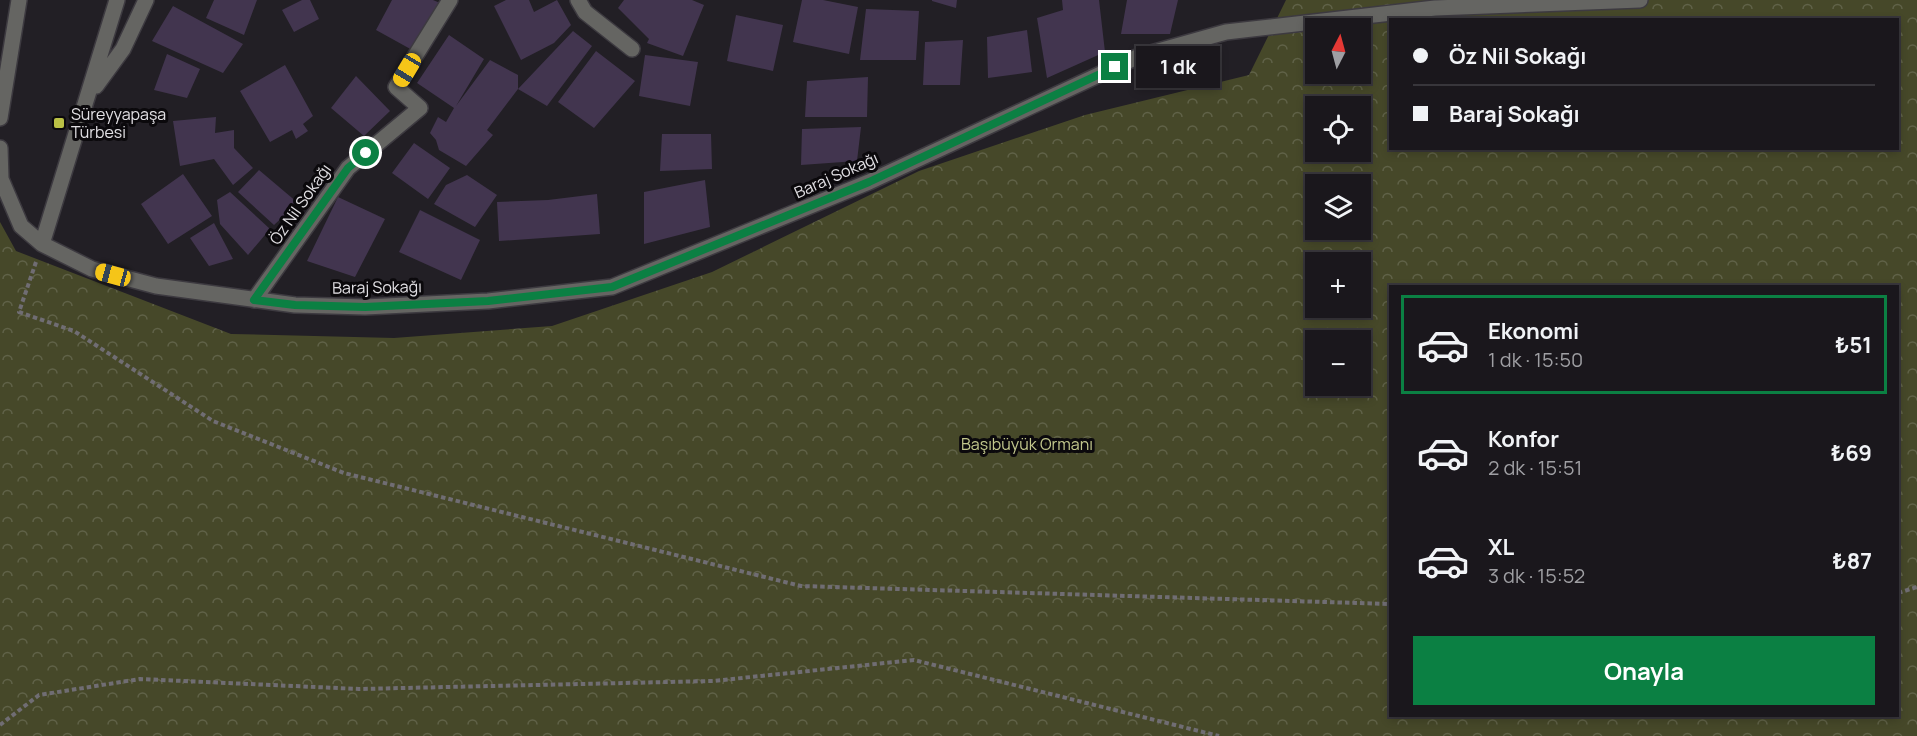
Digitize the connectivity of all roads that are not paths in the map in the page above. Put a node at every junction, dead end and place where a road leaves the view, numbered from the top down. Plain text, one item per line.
1 (19, 0) edge
2 (117, 0) edge
3 (146, 0) edge
4 (450, 0) edge
5 (578, 0) edge
6 (1640, 0) edge
7 (632, 49) dead end
8 (91, 94) junction
9 (0, 118) edge
10 (0, 148) edge
11 (42, 244) junction
12 (254, 300) junction

1 - 9 street
2 - 8 street
3 - 8 street
4 - 12 street, Öz Nil Sokağı
5 - 7 street
6 - 12 street, Baraj Sokağı
8 - 11 street
10 - 11 street, Baraj Sokağı
11 - 12 street, Baraj Sokağı

